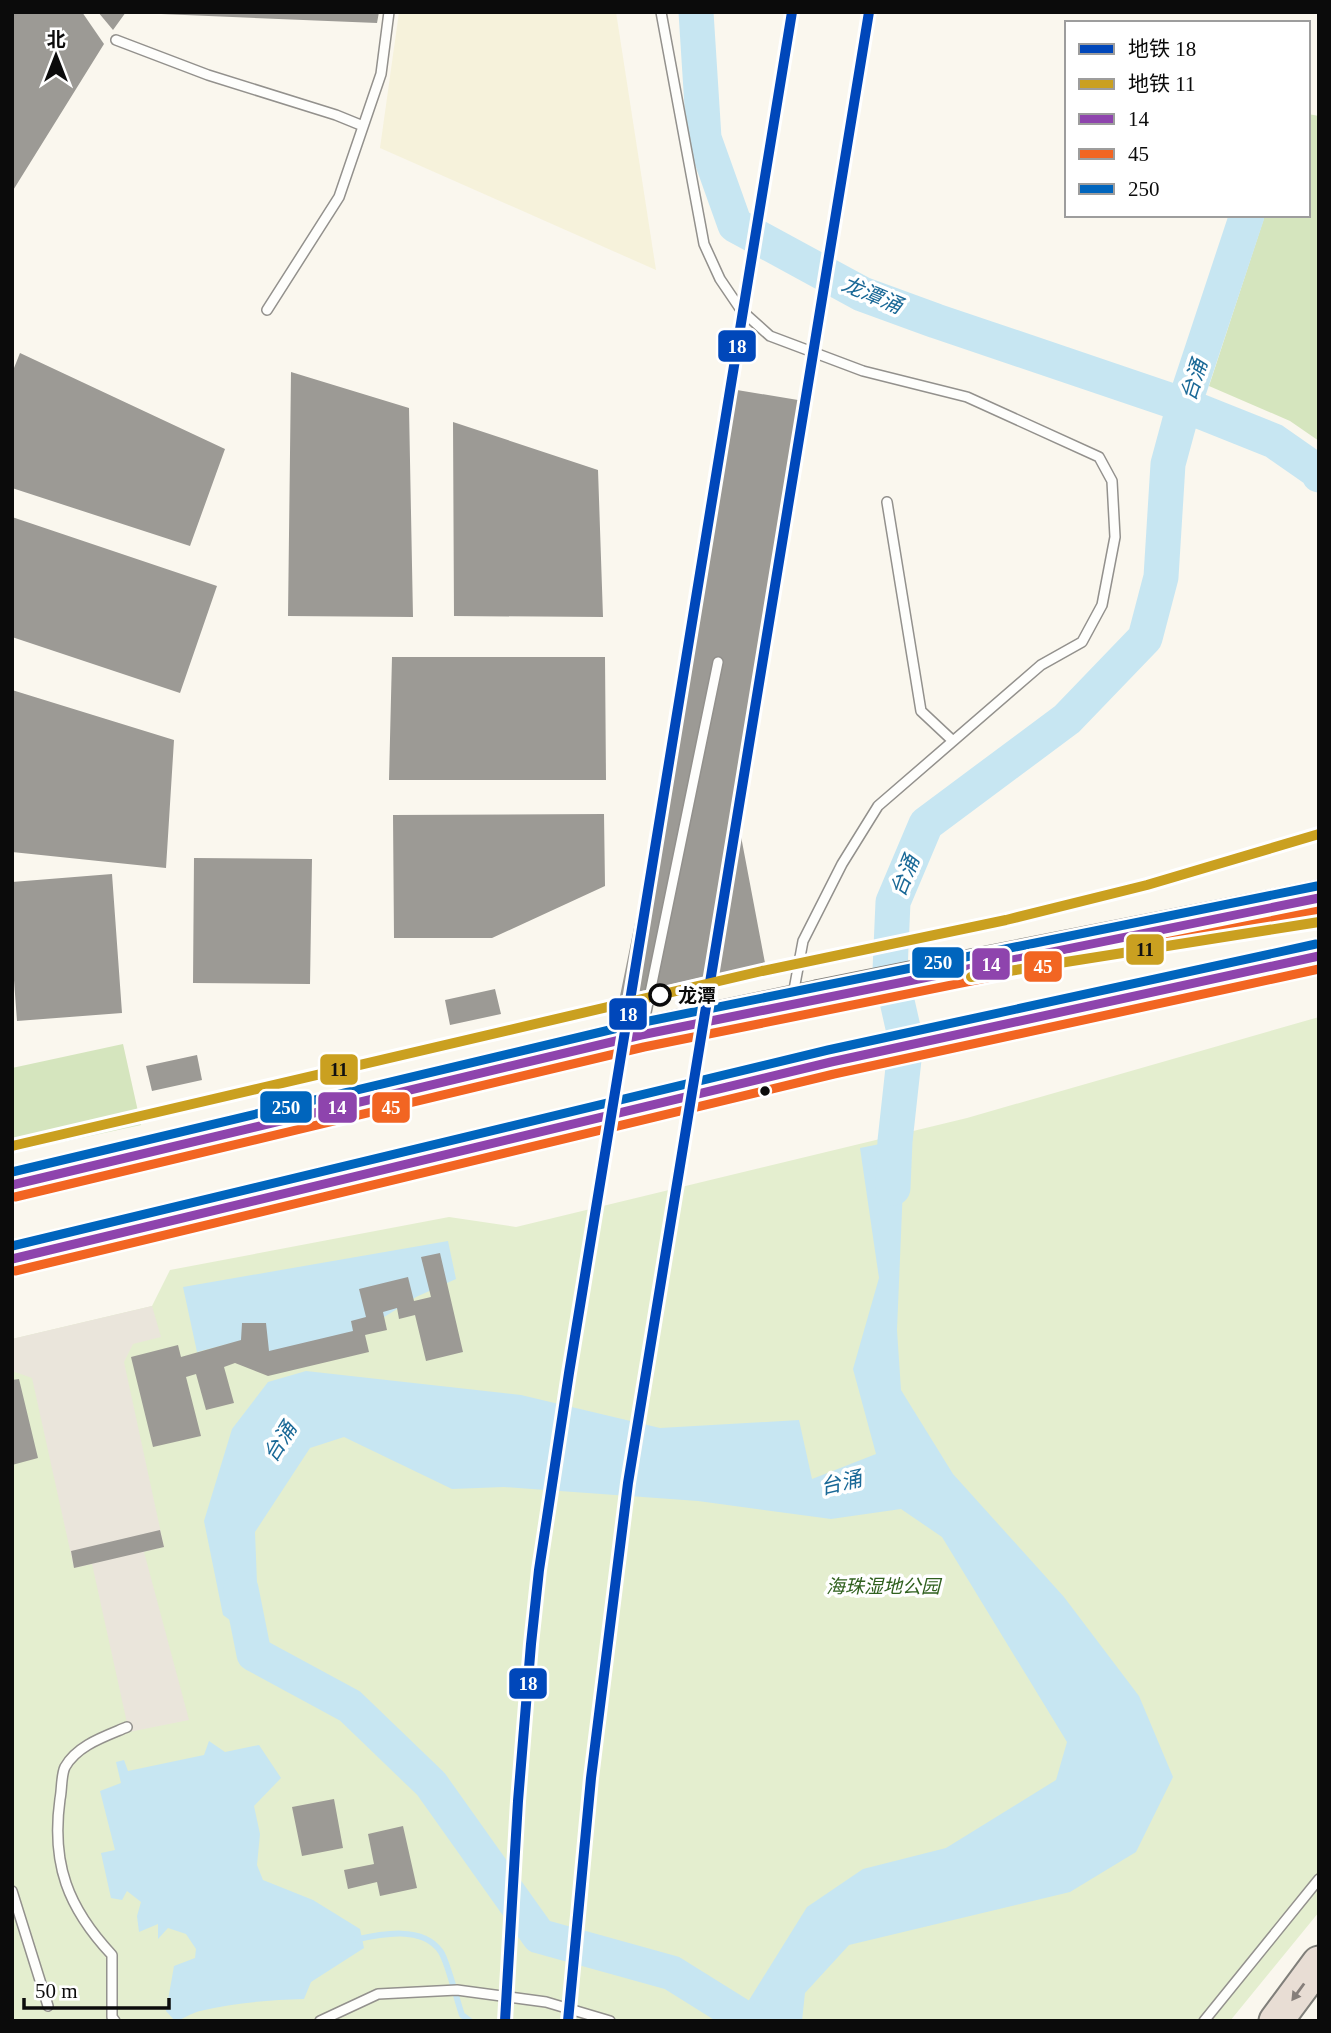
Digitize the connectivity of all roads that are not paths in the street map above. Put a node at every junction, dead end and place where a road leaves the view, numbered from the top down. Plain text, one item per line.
1 (388, 12) edge
2 (661, 12) edge
3 (116, 40) dead end
4 (363, 126) junction
5 (267, 310) dead end
6 (887, 502) dead end
7 (718, 662) dead end
8 (953, 741) junction
9 (1319, 898) edge
10 (1319, 956) edge
11 (804, 1000) junction
12 (641, 1035) junction
13 (12, 1185) edge
14 (12, 1259) edge
15 (127, 1727) dead end
16 (1319, 1880) edge
17 (12, 1891) edge
18 (1319, 1963) edge
19 (48, 2006) dead end
20 (115, 2021) edge
21 (320, 2021) edge
22 (610, 2021) edge
23 (1204, 2021) edge
24 (1276, 2021) edge

1 - 4 lane
2 - 8 lane
3 - 4 lane
4 - 5 lane
6 - 8 lane
7 - 12 lane
8 - 11 lane
9 - 11 highway, bridge
10 - 14 highway
11 - 12 highway
12 - 13 highway
15 - 20 lane
16 - 23 lane
17 - 19 lane
18 -> 24 highway
21 - 22 lane

